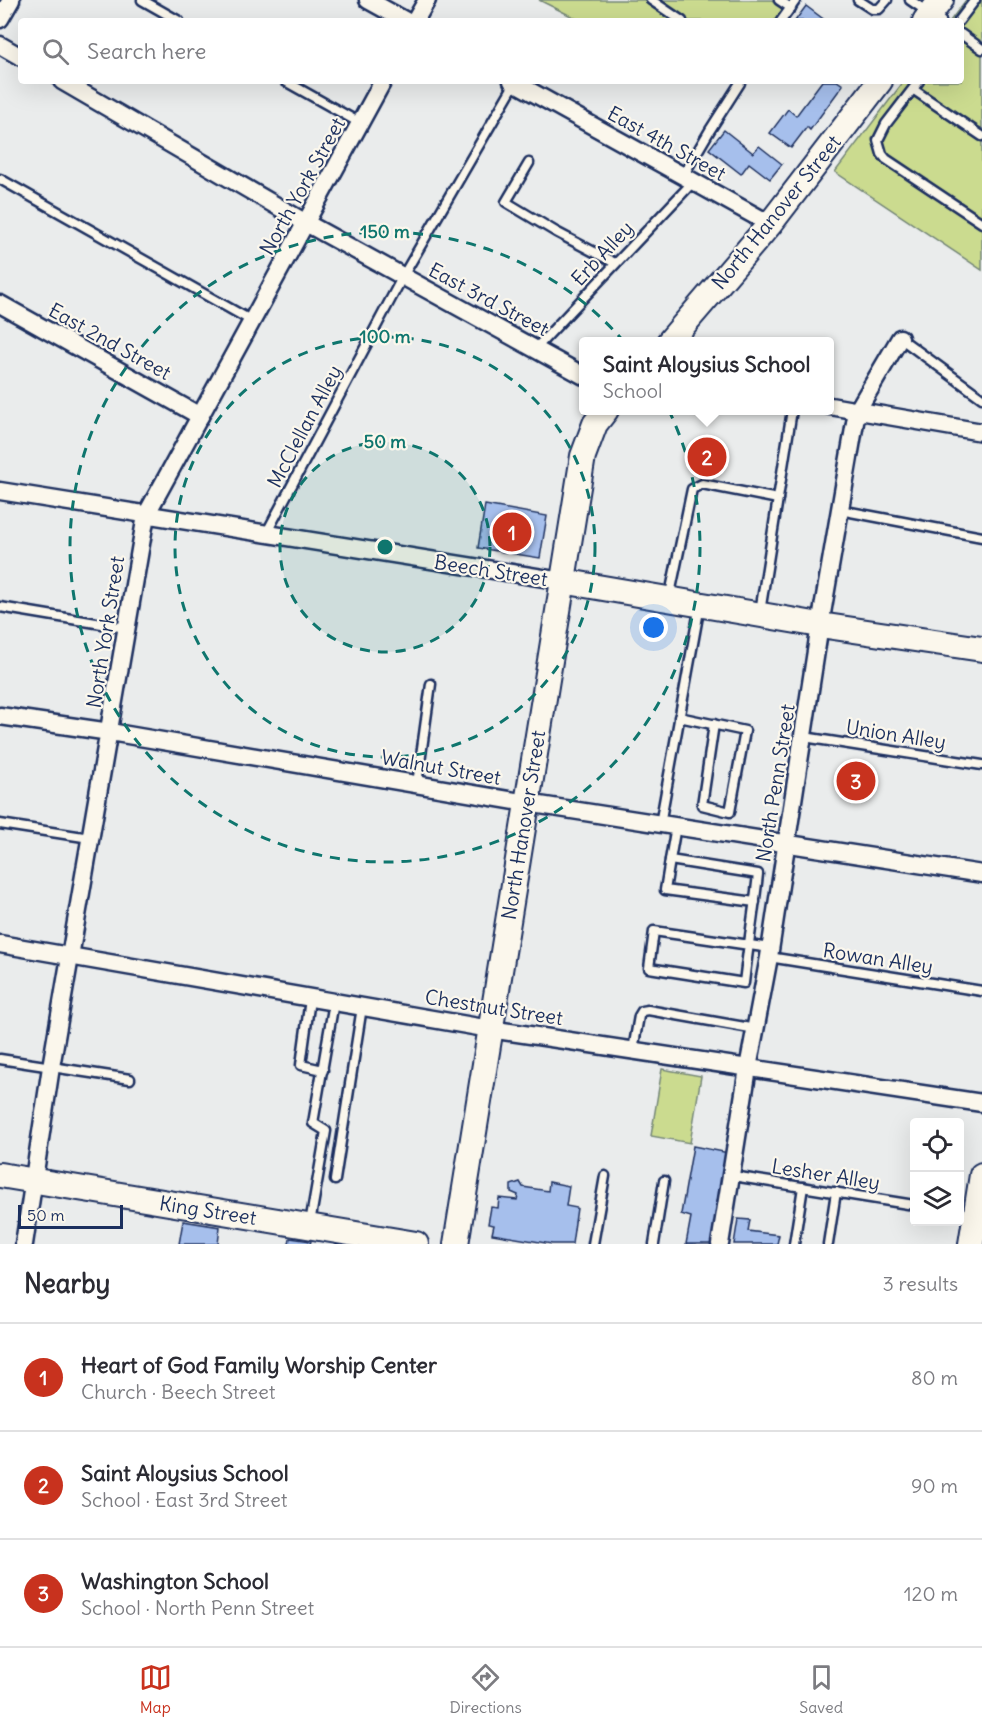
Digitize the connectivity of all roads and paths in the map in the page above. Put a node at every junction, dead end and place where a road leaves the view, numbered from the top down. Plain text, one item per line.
1 (11, 0) edge
2 (142, 0) edge
3 (368, 0) edge
4 (427, 0) edge
5 (651, 0) edge
6 (779, 0) edge
7 (858, 0) edge
8 (886, 0) edge
9 (910, 0) edge
10 (975, 0) edge
11 (793, 4) edge
12 (935, 14) edge
13 (174, 18) edge
14 (401, 18) edge
15 (417, 18) edge
16 (678, 18) edge
17 (784, 18) edge
18 (961, 18) edge
19 (0, 19) edge
20 (964, 36) edge
21 (0, 45) edge
22 (982, 49) edge
23 (18, 55) edge
24 (67, 84) edge
25 (290, 84) edge
26 (381, 84) edge
27 (513, 84) edge
28 (518, 84) edge
29 (739, 84) edge
30 (878, 84) edge
31 (918, 84) edge
32 (914, 90) junction
33 (360, 123) junction
34 (982, 136) edge
35 (529, 163) dead end
36 (0, 179) edge
37 (688, 179) junction
38 (306, 223) junction
39 (982, 223) edge
40 (770, 224) junction
41 (615, 263) junction
42 (403, 276) junction
43 (0, 304) edge
44 (252, 321) junction
45 (673, 337) edge
46 (900, 338) joint
47 (536, 348) junction
48 (579, 373) edge
49 (982, 398) edge
50 (834, 407) edge
51 (857, 411) junction
52 (603, 415) edge
53 (791, 415) edge
54 (200, 416) junction
55 (982, 432) edge
56 (0, 491) edge
57 (778, 499) junction
58 (840, 510) junction
59 (146, 515) junction
60 (265, 534) junction
61 (982, 537) edge
62 (562, 581) junction
63 (669, 600) junction
64 (700, 605) junction
65 (0, 607) edge
66 (759, 615) junction
67 (820, 625) junction
68 (126, 628) junction
69 (982, 649) edge
70 (431, 684) dead end
71 (0, 716) edge
72 (679, 717) junction
73 (714, 724) junction
74 (110, 732) junction
75 (804, 736) junction
76 (982, 765) edge
77 (417, 784) junction
78 (527, 803) junction
79 (0, 824) edge
80 (668, 825) junction
81 (90, 838) junction
82 (786, 843) junction
83 (670, 860) junction
84 (982, 874) edge
85 (755, 902) junction
86 (0, 944) edge
87 (749, 944) junction
88 (770, 952) junction
89 (70, 956) junction
90 (982, 991) edge
91 (310, 999) junction
92 (334, 1002) junction
93 (362, 1007) junction
94 (490, 1029) junction
95 (756, 1029) junction
96 (633, 1050) junction
97 (0, 1059) edge
98 (51, 1067) junction
99 (748, 1068) junction
100 (323, 1070) junction
101 (130, 1079) dead end
102 (982, 1103) edge
103 (0, 1175) edge
104 (605, 1176) dead end
105 (733, 1176) junction
106 (335, 1180) dead end
107 (34, 1181) junction
108 (664, 1181) dead end
109 (981, 1185) edge
110 (803, 1187) junction
111 (836, 1192) junction
112 (910, 1204) edge
113 (975, 1215) edge
114 (310, 1227) junction
115 (370, 1240) edge
116 (24, 1244) edge
117 (416, 1244) edge
118 (456, 1244) edge
119 (592, 1244) edge
120 (654, 1244) edge
121 (720, 1244) edge
122 (794, 1244) edge
123 (828, 1244) edge
124 (970, 1244) edge

1 - 19 street
2 - 13 lane
3 - 14 street
4 - 15 street
5 - 16 lane
6 - 11 lane
7 - 8 lane
9 - 12 lane
10 - 18 lane
11 - 17 lane
20 - 22 lane
21 - 23 street
24 - 38 street, East 3rd Street
25 - 33 lane
26 - 33 street, North York Street
27 - 42 lane, McClellan Alley
28 - 37 street, East 4th Street
29 - 37 lane, Erb Alley
30 - 40 street, North Hanover Street
31 - 32 lane
32 - 34 lane
32 - 39 lane
33 - 38 street, North York Street
35 - 41 lane
36 - 44 lane
37 - 40 street, East 4th Street
37 - 41 lane, Erb Alley
38 - 42 street, East 3rd Street
38 - 44 street, North York Street
40 - 45 street, North Hanover Street
41 - 47 lane, Erb Alley
42 - 47 street, East 3rd Street
42 - 60 lane, McClellan Alley
43 - 54 street, East 2nd Street
44 - 54 street, North York Street
46 - 49 lane
46 - 51 street, North Penn Street
47 - 48 street, East 3rd Street
50 - 51 street
51 - 55 street
51 - 58 street, North Penn Street
52 - 62 street, North Hanover Street
53 - 57 lane
54 - 59 street, North York Street
56 - 59 street, Beech Street
57 - 63 lane
57 - 66 lane
58 - 61 lane
58 - 67 street, North Penn Street
59 - 60 street, Beech Street
59 - 68 street, North York Street
60 - 62 street, Beech Street
62 - 63 street, Beech Street
62 - 78 street, North Hanover Street
63 - 64 street, Beech Street
64 - 66 street, Beech Street
64 - 72 lane
65 - 68 lane
66 - 67 street, Beech Street
67 - 69 street, Beech Street
67 - 75 street, North Penn Street
68 - 74 street, North York Street
70 - 77 lane
71 - 74 street, Walnut Street
72 - 73 lane
72 - 80 lane
73 - 73 lane
74 - 77 street, Walnut Street
74 - 81 street, North York Street
75 - 76 lane, Union Alley
75 - 82 street, North Penn Street
77 - 78 street, Walnut Street
78 - 80 street, Walnut Street
78 - 94 street, North Hanover Street
79 - 81 lane
80 - 82 street, Walnut Street
80 - 83 lane
81 - 89 street, North York Street
82 - 84 street, Walnut Street
82 - 88 street, North Penn Street
83 - 85 lane
83 - 85 lane
85 - 87 lane
86 - 89 street, Chestnut Street
87 - 87 lane, Rowan Alley
87 - 88 lane, Rowan Alley
88 - 90 lane, Rowan Alley
88 - 95 street, North Penn Street
89 - 91 street, Chestnut Street
89 - 98 street, North York Street
91 - 92 street, Chestnut Street
91 - 100 lane
92 - 93 street, Chestnut Street
92 - 100 lane
93 - 94 street, Chestnut Street
93 - 106 lane
94 - 96 street, Chestnut Street
94 - 118 street, North Hanover Street
95 - 96 lane
95 - 99 street, North Penn Street
96 - 99 street, Chestnut Street
97 - 98 lane
98 - 101 lane
98 - 107 street, North York Street
99 - 102 street, Chestnut Street
99 - 105 street, North Penn Street
100 - 114 lane
103 - 107 street, King Street
104 - 119 lane
105 - 110 lane, Lesher Alley
105 - 121 street, North Penn Street
107 - 114 street, King Street
107 - 116 street, North York Street
108 - 120 lane
109 - 113 street
110 - 111 lane, Lesher Alley
110 - 122 lane
111 - 112 lane, Lesher Alley
111 - 123 lane
113 - 124 street
114 - 115 street, King Street
115 - 117 street, King Street

